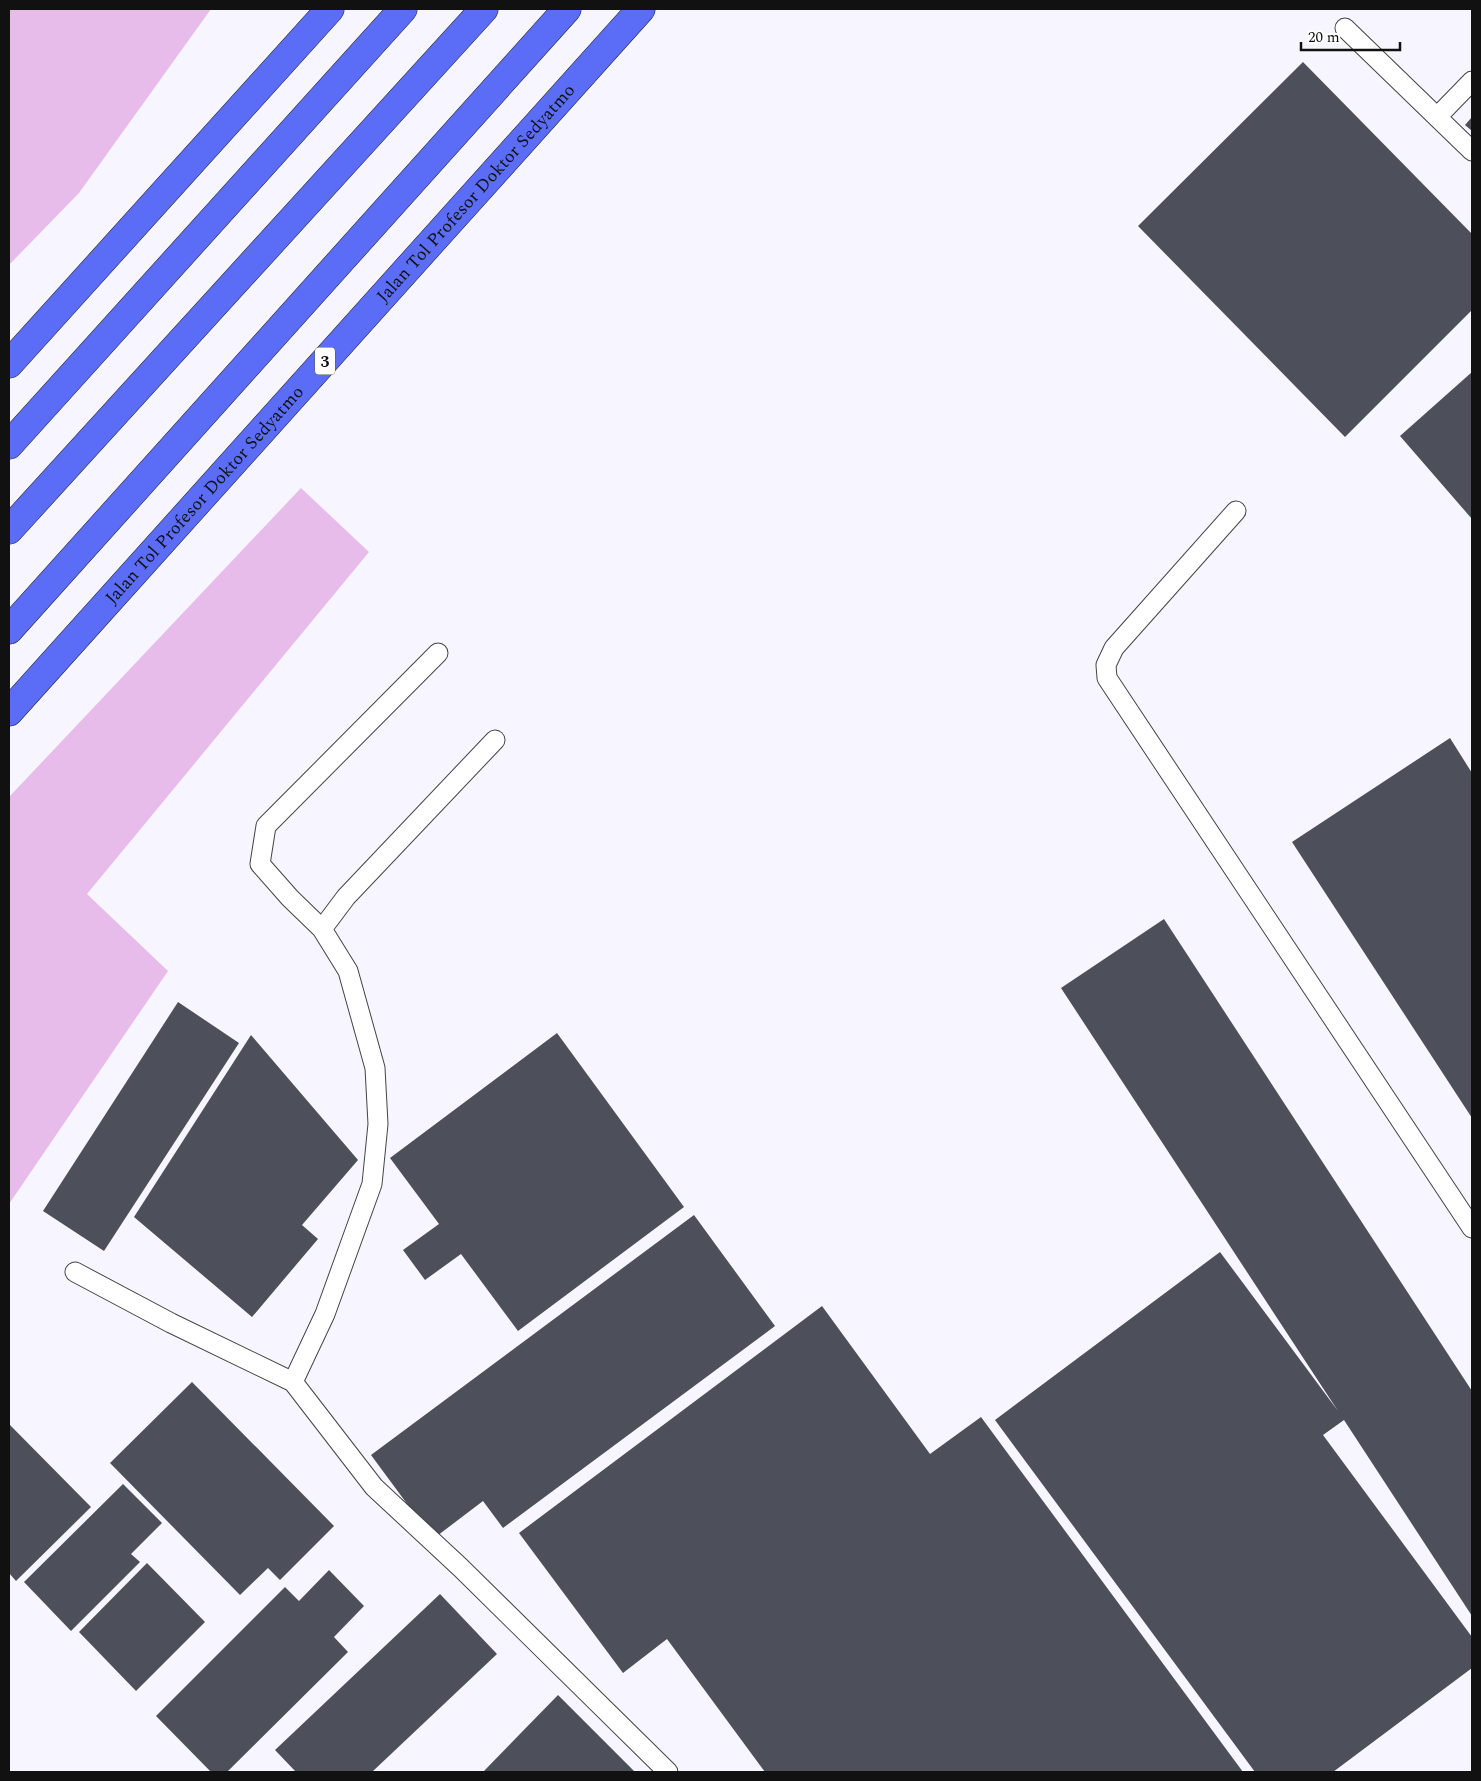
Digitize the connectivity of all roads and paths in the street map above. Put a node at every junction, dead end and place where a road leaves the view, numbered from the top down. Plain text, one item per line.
1 (330, 9) edge
2 (402, 9) edge
3 (484, 9) edge
4 (567, 9) edge
5 (641, 9) edge
6 (1345, 28) dead end
7 (1472, 81) edge
8 (1437, 117) junction
9 (1472, 151) edge
10 (9, 364) edge
11 (9, 445) edge
12 (1236, 511) dead end
13 (9, 530) edge
14 (9, 630) edge
15 (438, 653) dead end
16 (9, 712) edge
17 (496, 740) dead end
18 (322, 929) junction
19 (1472, 1228) edge
20 (75, 1272) dead end
21 (293, 1382) junction
22 (668, 1772) edge

1 - 10 highway
2 - 11 highway
3 - 13 highway
4 - 14 highway
5 - 16 highway, Jalan Tol Profesor Doktor Sedyatmo / 3
6 - 8 lane
7 - 8 lane
8 - 9 lane
12 - 19 lane
15 - 18 lane
17 - 18 lane
18 - 21 lane
20 - 21 lane
21 - 22 lane

